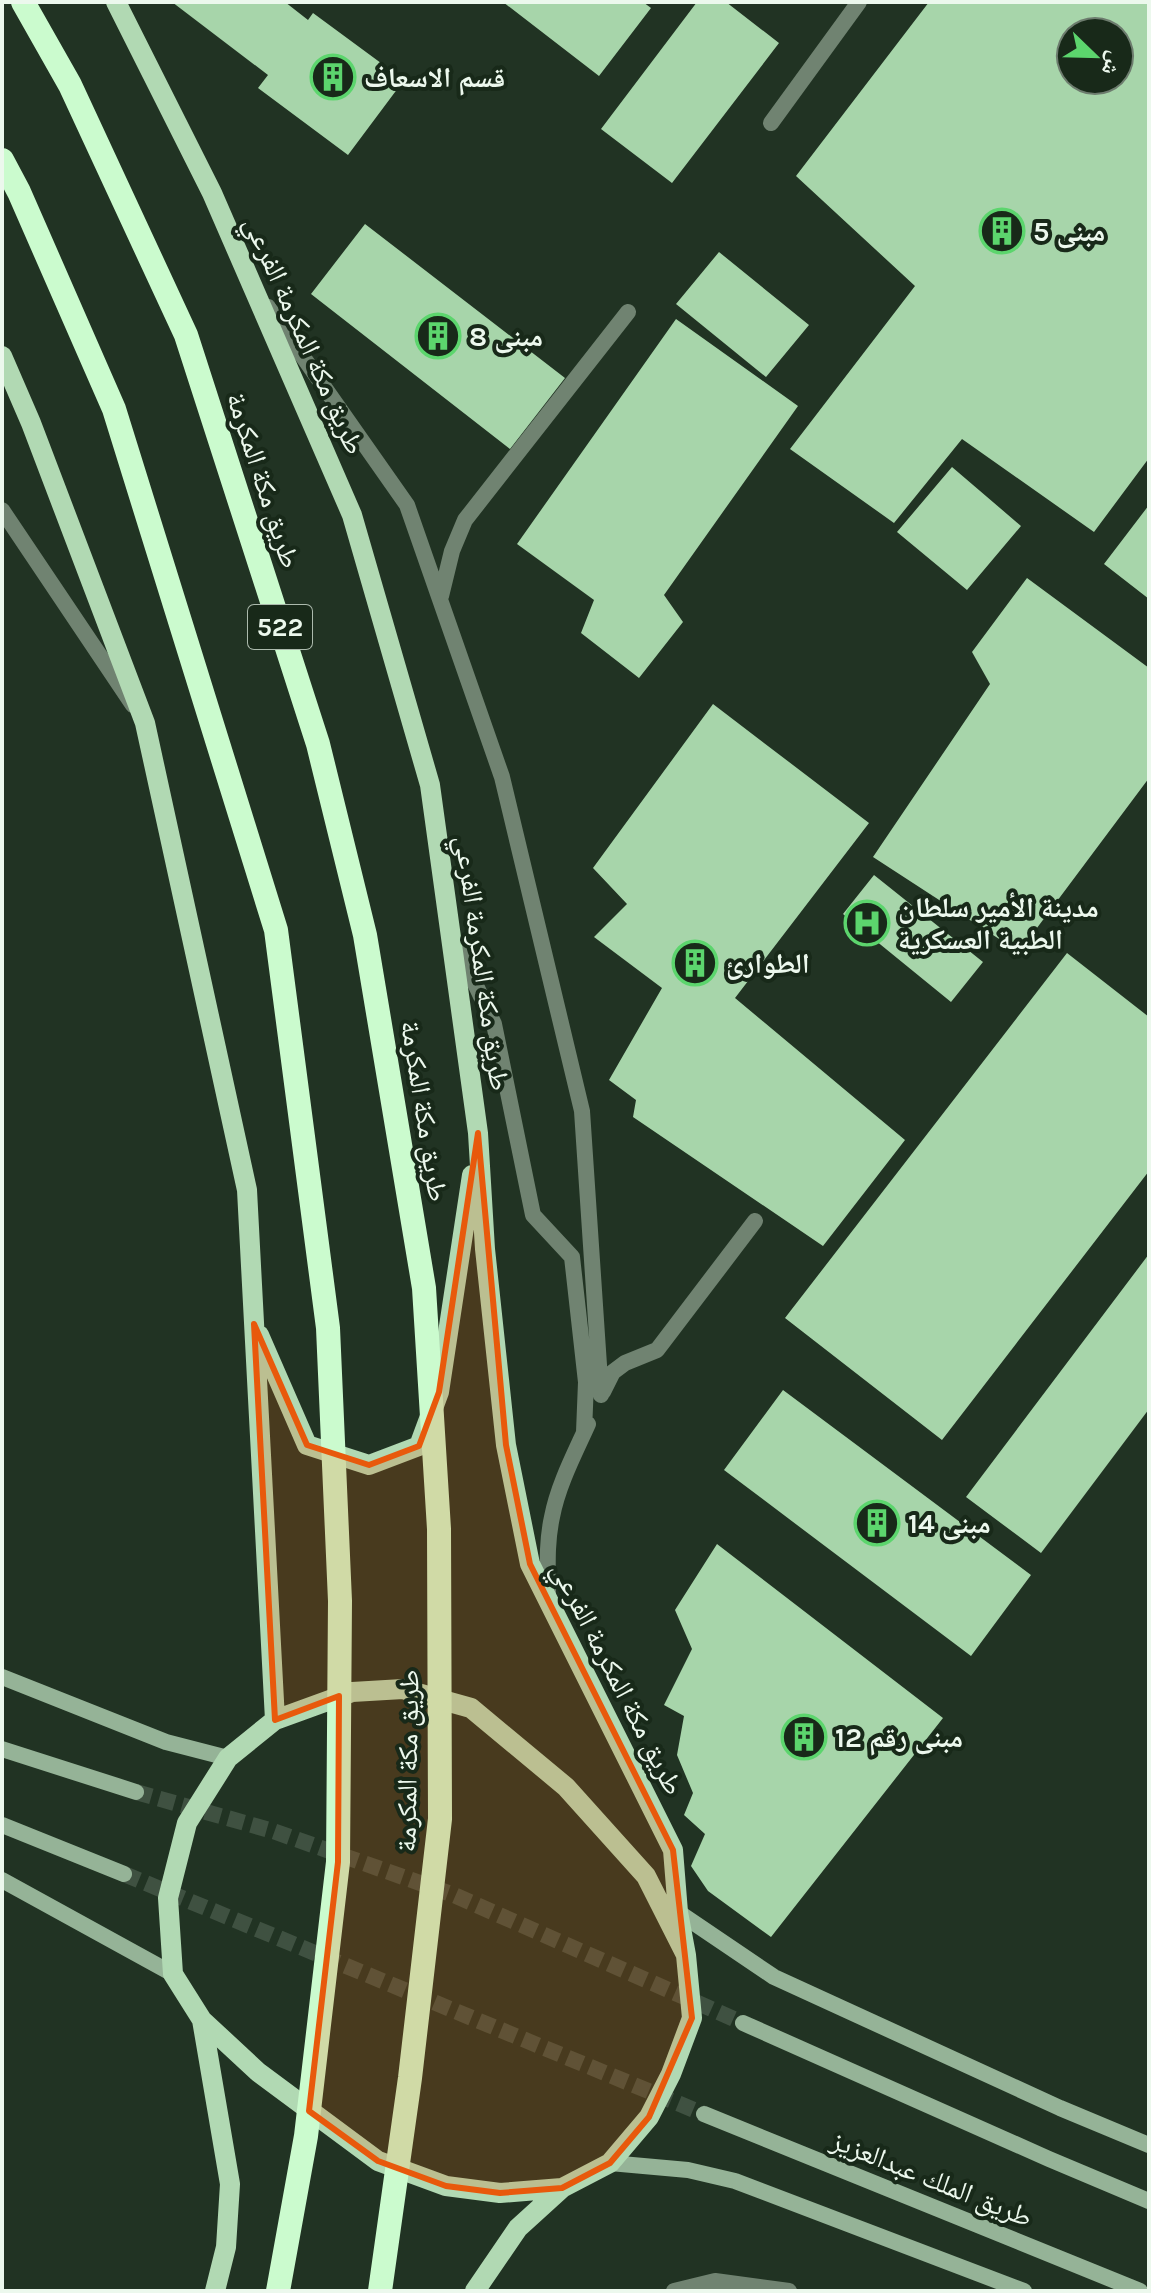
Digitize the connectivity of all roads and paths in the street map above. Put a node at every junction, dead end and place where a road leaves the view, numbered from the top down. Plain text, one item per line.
1 (23, 2) edge
2 (116, 2) edge
3 (859, 2) edge
4 (771, 123) dead end
5 (2, 160) edge
6 (2, 169) edge
7 (19, 192) junction
8 (251, 282) junction
9 (628, 312) dead end
10 (2, 356) edge
11 (2, 510) edge
12 (441, 598) junction
13 (145, 723) junction
14 (450, 930) junction
15 (478, 1133) junction
16 (755, 1221) dead end
17 (254, 1324) junction
18 (601, 1395) junction
19 (584, 1432) junction
20 (549, 1602) junction
21 (2, 1677) edge
22 (275, 1720) junction
23 (2, 1749) edge
24 (228, 1758) junction
25 (136, 1792) tunnel mouth
26 (2, 1825) edge
27 (124, 1874) tunnel mouth
28 (2, 1880) edge
29 (656, 1897) junction
30 (678, 1912) junction
31 (686, 1955) junction
32 (173, 1974) junction
33 (202, 2020) junction
34 (743, 2023) tunnel mouth
35 (704, 2114) tunnel mouth
36 (1149, 2145) edge
37 (610, 2163) junction
38 (562, 2188) junction
39 (1149, 2201) edge
40 (215, 2291) edge
41 (278, 2291) edge
42 (380, 2291) edge
43 (475, 2291) edge
44 (674, 2291) edge
45 (789, 2291) edge
46 (1024, 2291) edge
47 (1140, 2291) edge

1 - 42 highway, طريق مكة المكرمة / 522
2 - 8 main road, طريق مكة المكرمة الفرعي
3 - 4 street
5 - 7 highway
6 - 7 highway
7 - 41 highway
8 - 12 street
8 - 14 main road, طريق مكة المكرمة الفرعي
9 - 12 street
10 - 13 main road
11 - 13 street
12 - 18 street
13 - 17 main road
14 - 15 main road, طريق مكة المكرمة الفرعي
14 - 19 street
15 - 17 main road
15 - 20 main road, طريق مكة المكرمة الفرعي
16 - 18 street
17 - 22 main road
18 - 19 street
19 - 20 street
20 - 30 main road, طريق مكة المكرمة الفرعي
21 - 24 main road
22 - 24 main road
22 - 29 main road
23 - 25 main road
24 - 32 main road
26 - 27 main road
28 - 32 main road
29 - 30 main road
29 - 31 main road
30 - 31 main road, طريق مكة المكرمة الفرعي
30 - 36 main road
31 - 37 main road, طريق مكة المكرمة الفرعي
32 - 33 main road
33 - 38 main road
33 - 40 main road
34 - 39 main road
35 - 47 main road, طريق الملك عبدالعزيز
37 - 38 main road
37 - 46 main road
38 - 43 main road
44 - 45 street

